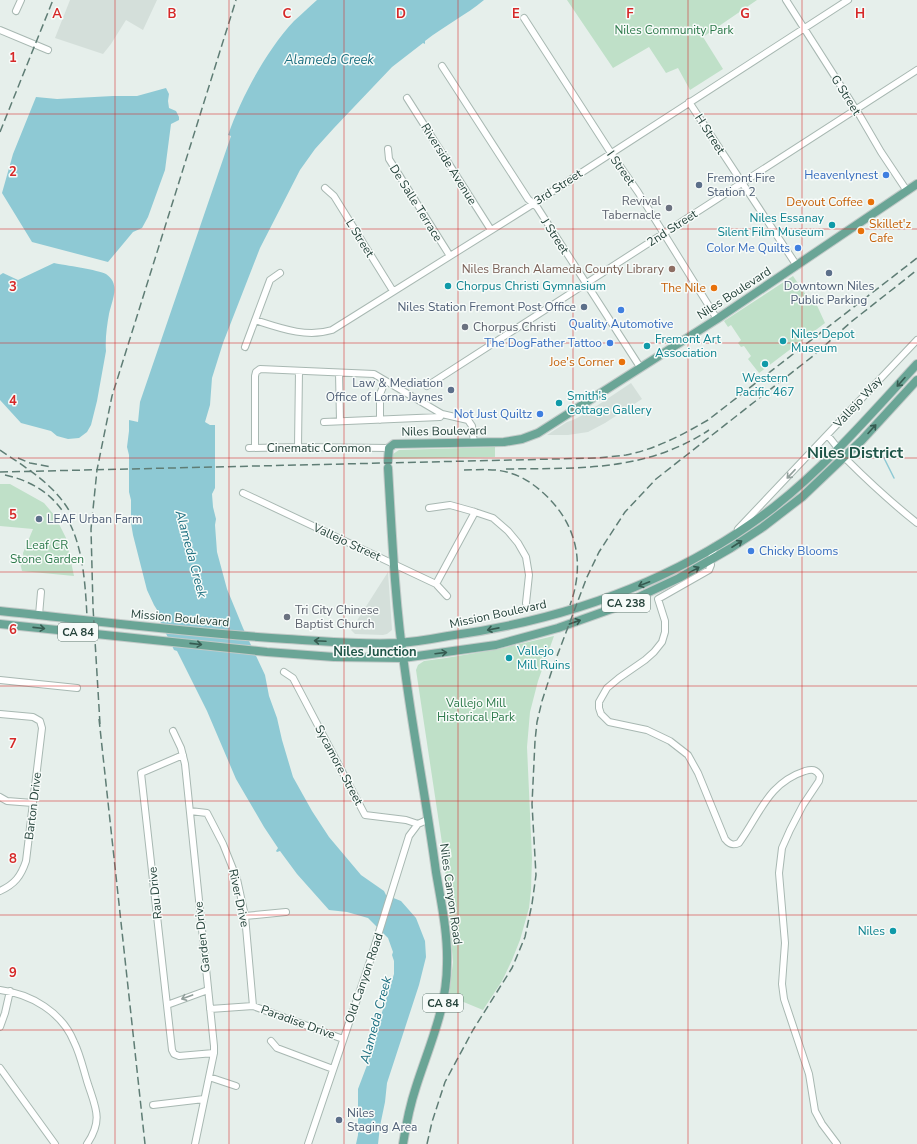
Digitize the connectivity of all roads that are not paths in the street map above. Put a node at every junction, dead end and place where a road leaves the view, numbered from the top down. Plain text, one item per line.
1 (21, 0) edge
2 (786, 0) edge
3 (848, 0) edge
4 (16, 10) dead end
5 (524, 18) dead end
6 (804, 28) junction
7 (0, 30) edge
8 (48, 50) dead end
9 (442, 66) dead end
10 (917, 70) edge
11 (406, 98) dead end
12 (689, 102) junction
13 (855, 109) junction
14 (388, 150) dead end
15 (610, 153) junction
16 (742, 183) junction
17 (917, 184) edge
18 (325, 188) dead end
19 (907, 190) junction
20 (533, 204) junction
21 (491, 230) junction
22 (664, 233) junction
23 (450, 256) junction
24 (797, 266) junction
25 (280, 273) dead end
26 (586, 284) junction
27 (394, 291) junction
28 (716, 319) junction
29 (255, 320) junction
30 (917, 340) edge
31 (245, 347) dead end
32 (917, 364) edge
33 (640, 367) junction
34 (299, 371) junction
35 (339, 373) junction
36 (917, 380) edge
37 (385, 382) junction
38 (427, 386) dead end
39 (442, 414) junction
40 (380, 420) junction
41 (340, 421) junction
42 (324, 422) dead end
43 (827, 435) junction
44 (474, 443) junction
45 (298, 447) junction
46 (389, 448) junction
47 (839, 448) junction
48 (845, 457) junction
49 (243, 493) dead end
50 (429, 508) dead end
51 (475, 512) junction
52 (758, 518) junction
53 (917, 523) edge
54 (763, 527) junction
55 (734, 534) junction
56 (715, 546) junction
57 (710, 561) junction
58 (394, 564) junction
59 (436, 584) junction
60 (41, 592) dead end
61 (447, 596) dead end
62 (526, 603) dead end
63 (0, 611) edge
64 (39, 615) junction
65 (0, 624) edge
66 (401, 643) junction
67 (403, 658) junction
68 (284, 672) dead end
69 (0, 680) edge
70 (77, 688) dead end
71 (0, 714) edge
72 (173, 731) dead end
73 (183, 755) junction
74 (0, 798) edge
75 (33, 804) junction
76 (190, 812) junction
77 (429, 819) junction
78 (418, 824) junction
79 (0, 891) edge
80 (286, 912) dead end
81 (245, 916) junction
82 (0, 990) edge
83 (208, 990) junction
84 (10, 991) junction
85 (167, 1005) junction
86 (254, 1006) junction
87 (210, 1009) junction
88 (0, 1027) edge
89 (343, 1039) junction
90 (272, 1041) dead end
91 (214, 1053) junction
92 (0, 1068) edge
93 (333, 1069) junction
94 (209, 1077) junction
95 (236, 1086) dead end
96 (204, 1099) junction
97 (152, 1105) dead end
98 (55, 1144) edge
99 (87, 1144) edge
100 (195, 1144) edge
101 (308, 1144) edge
102 (403, 1144) edge
103 (837, 1144) edge

1 - 4 street
2 - 6 street, G Street
3 - 6 street, 3rd Street
5 - 15 street, I Street
6 - 12 street, 3rd Street
6 - 13 street, G Street
7 - 8 street
9 - 20 street, J Street
10 - 13 street, 2nd Street
11 - 21 street, Riverside Avenue
12 - 15 street, 3rd Street
12 - 16 street, H Street
13 - 16 street, 2nd Street
13 - 19 street, G Street
14 - 23 street, De Salle Terrace
15 - 20 street, 3rd Street
15 - 22 street, I Street
16 - 22 street, 2nd Street
16 - 24 street, H Street
17 - 19 main road, Niles Boulevard
18 - 27 street, L Street
19 - 24 main road, Niles Boulevard
20 - 21 street, 3rd Street
20 - 26 street, J Street
21 - 23 street, 3rd Street
22 - 26 street, 2nd Street
22 - 28 street, I Street
23 - 27 street, 3rd Street
24 - 28 main road, Niles Boulevard
25 - 29 street
26 - 33 street, J Street
26 - 38 street, 2nd Street
27 - 29 street, 3rd Street
28 - 33 main road, Niles Boulevard
29 - 31 street
30 - 43 street, Vallejo Way
32 -> 47 main road, Mission Boulevard / CA 238
33 - 44 main road, Niles Boulevard
34 - 35 street
34 - 45 street
34 - 45 street, Cinematic Common
35 - 37 street
35 - 41 street
48 -> 36 main road, Mission Boulevard / CA 238
37 - 39 street
37 - 40 street
39 - 40 street
39 - 44 street
40 - 41 street
41 - 42 street
43 - 47 street
43 -> 55 street, Vallejo Way
44 - 46 main road, Niles Boulevard
45 - 46 street, Cinematic Common
46 - 58 main road, Niles Boulevard
47 - 48 street
47 - 52 main road, Mission Boulevard / CA 238
48 - 53 street
48 - 54 main road, Mission Boulevard / CA 238
49 - 58 street, Vallejo Street
50 - 51 street
51 - 59 street
51 - 62 street
52 - 54 main road
52 - 55 main road, Mission Boulevard / CA 238
57 -> 54 main road, Mission Boulevard / CA 238
55 - 56 main road, Mission Boulevard / CA 238
56 - 57 street
56 -> 66 main road, Mission Boulevard / CA 238
67 -> 57 main road, Mission Boulevard / CA 238
57 - 103 street
58 - 59 street, Vallejo Street
58 - 66 main road, Niles Boulevard
59 - 61 street, Vallejo Street
60 - 64 street
63 - 64 main road, Mission Boulevard / CA 84
66 -> 64 main road, Mission Boulevard / CA 84
65 -> 67 main road, Mission Boulevard / CA 84
66 - 67 main road, Niles Canyon Road / CA 84
67 - 77 main road, Niles Canyon Road / CA 84
68 - 78 street, Sycamore Street
69 - 70 street
71 - 75 street, Barton Drive
72 - 73 street, Garden Drive
73 - 76 street, Garden Drive
73 - 85 street, Rau Drive
74 - 75 street
75 - 79 street, Barton Drive
76 - 81 street, River Drive
76 - 83 street, Garden Drive
77 - 78 street
77 - 102 main road, Niles Canyon Road / CA 84
78 - 89 street, Old Canyon Road
80 - 81 street
81 - 86 street, River Drive
82 - 84 street
83 -> 85 street
83 - 87 street, Garden Drive
84 - 88 street
84 - 99 street
85 - 91 street, Rau Drive
86 - 87 street
86 - 89 street, Paradise Drive
87 - 91 street, Garden Drive
89 - 93 street, Old Canyon Road
90 - 93 street
91 - 94 street, Garden Drive
92 - 98 street
93 - 101 street, Old Canyon Road
94 - 95 street
94 - 96 street, Garden Drive
96 - 97 street
96 - 100 street, Garden Drive

